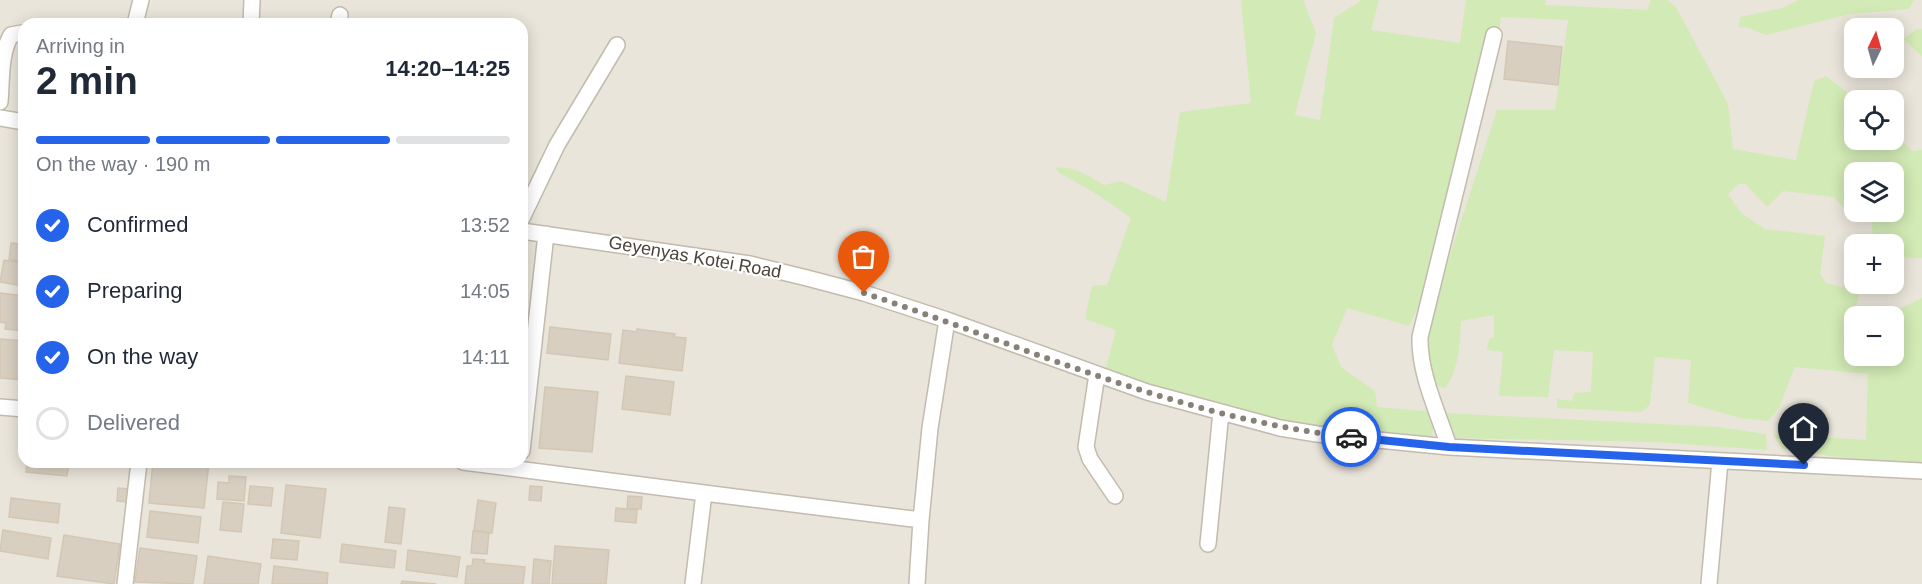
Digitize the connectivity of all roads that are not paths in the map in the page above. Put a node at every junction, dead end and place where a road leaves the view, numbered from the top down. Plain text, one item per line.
1 (141, 0) edge
2 (252, 0) edge
3 (136, 18) edge
4 (251, 18) edge
5 (18, 34) edge
6 (1494, 35) dead end
7 (617, 45) dead end
8 (0, 102) edge
9 (0, 118) edge
10 (18, 121) edge
11 (528, 205) edge
12 (528, 232) edge
13 (546, 234) junction
14 (947, 320) junction
15 (1097, 374) junction
16 (528, 397) edge
17 (0, 407) edge
18 (18, 408) edge
19 (1221, 412) junction
20 (1449, 447) junction
21 (1720, 460) junction
22 (528, 467) edge
23 (138, 468) edge
24 (1922, 471) edge
25 (704, 493) junction
26 (1115, 495) dead end
27 (921, 520) junction
28 (1208, 544) dead end
29 (125, 584) edge
30 (693, 584) edge
31 (917, 584) edge
32 (1709, 584) edge

1 - 3 street
2 - 4 street
5 - 8 street
6 - 20 street
7 - 11 street
9 - 10 street
12 - 13 street, Geyenyas Kotei Road
13 - 14 street, Geyenyas Kotei Road
13 - 16 street
14 - 15 street, Geyenyas Kotei Road
14 - 27 street
15 - 19 street, Geyenyas Kotei Road
15 - 26 street
17 - 18 street
19 - 20 street, Geyenyas Kotei Road
19 - 28 street
20 - 21 street, Geyenyas Kotei Road
21 - 24 street, Geyenyas Kotei Road
21 - 32 street
22 - 25 street
23 - 29 street
25 - 27 street
25 - 30 street
27 - 31 street

